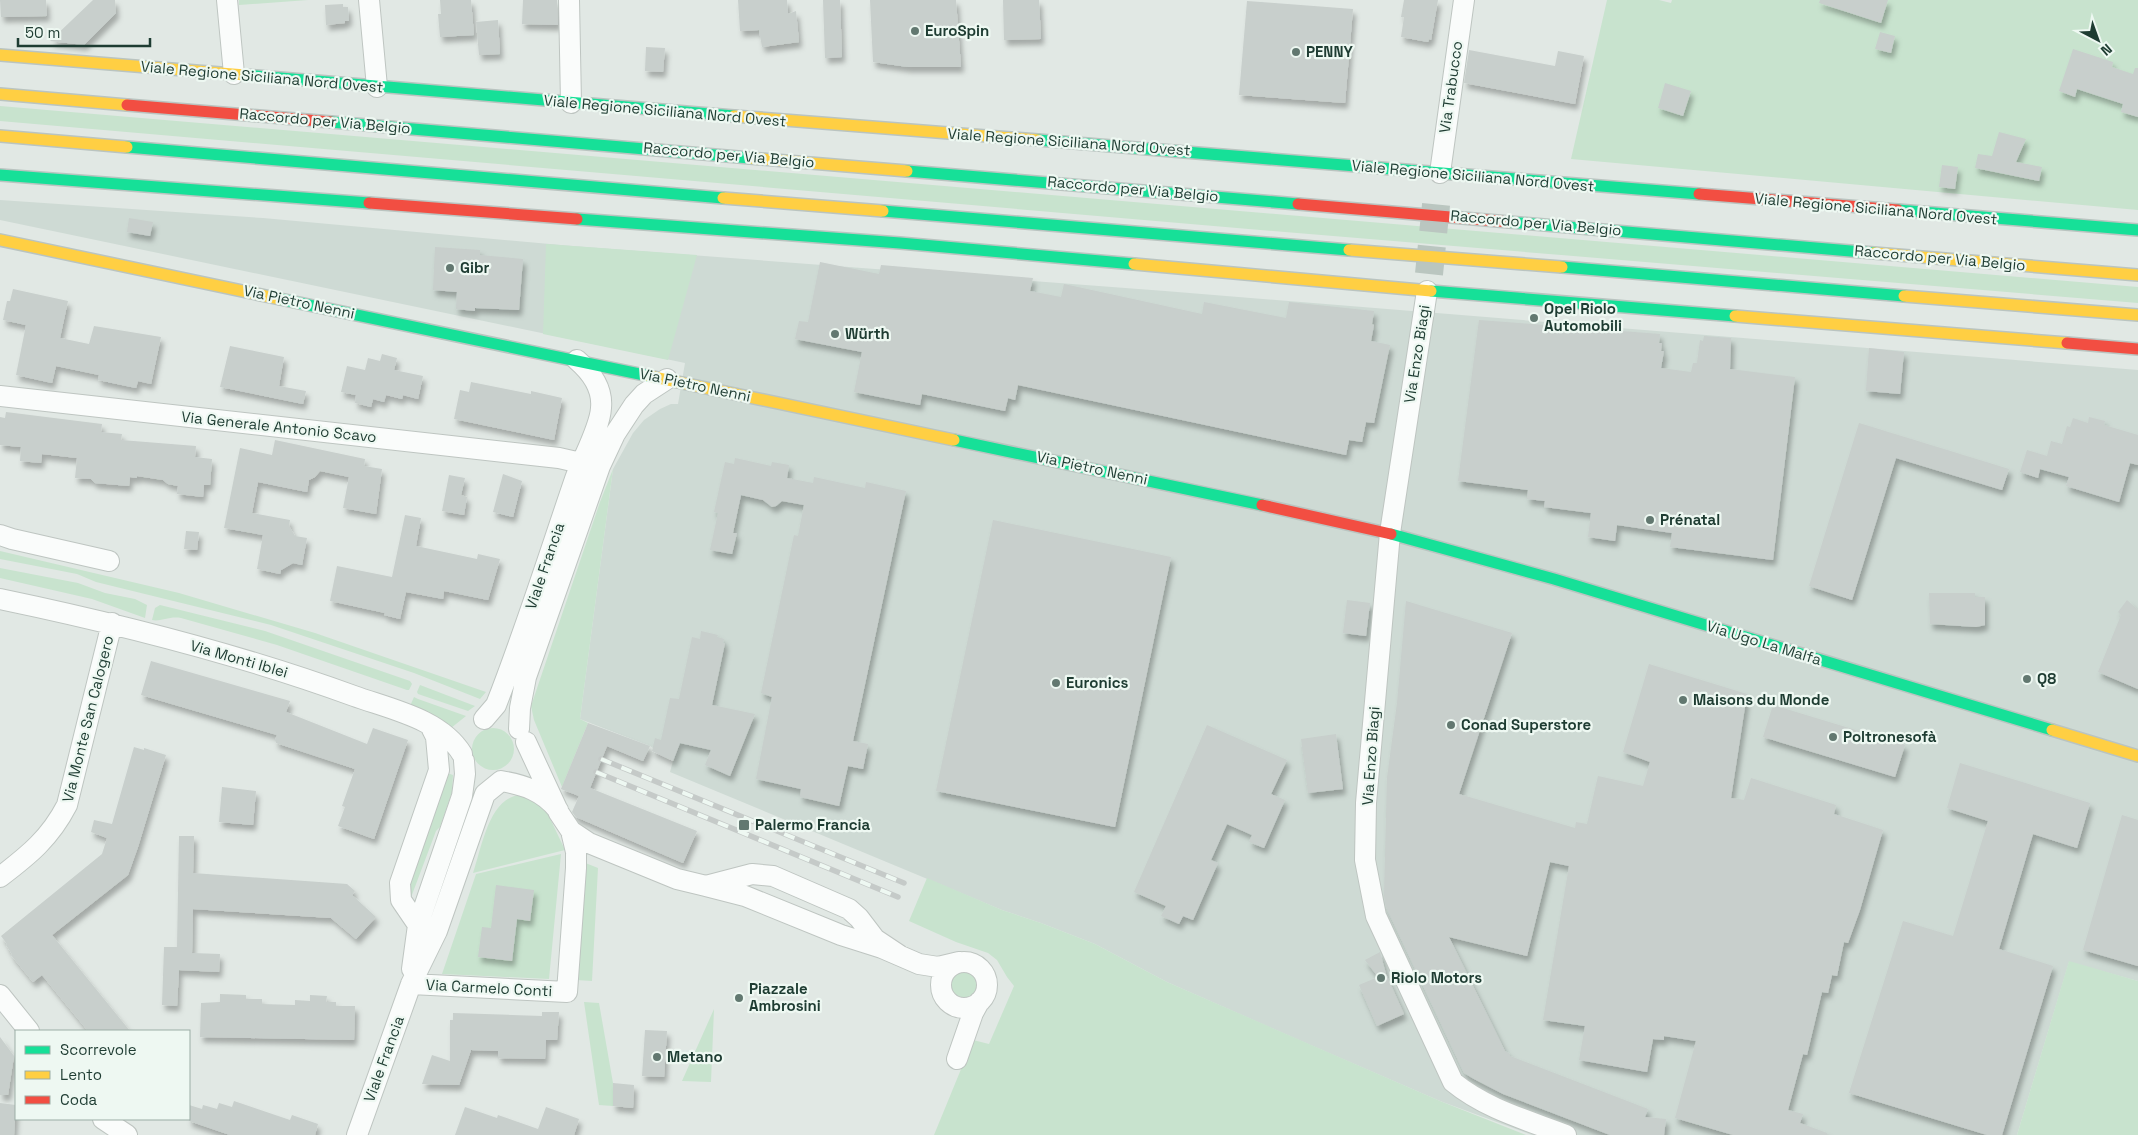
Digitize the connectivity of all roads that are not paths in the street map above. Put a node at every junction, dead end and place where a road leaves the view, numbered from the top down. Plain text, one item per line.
1 (227, 0) edge
2 (369, 0) edge
3 (568, 0) edge
4 (1464, 0) edge
5 (0, 54) edge
6 (234, 74) junction
7 (377, 87) junction
8 (0, 94) edge
9 (571, 103) junction
10 (0, 136) edge
11 (154, 174) dead end
12 (0, 175) edge
13 (1439, 181) junction
14 (222, 193) junction
15 (2138, 230) edge
16 (0, 240) edge
17 (2138, 275) edge
18 (1427, 287) junction
19 (2138, 315) edge
20 (2138, 348) edge
21 (577, 360) junction
22 (624, 370) junction
23 (667, 379) junction
24 (0, 396) edge
25 (602, 410) junction
26 (625, 418) junction
27 (581, 463) junction
28 (1390, 533) junction
29 (0, 535) edge
30 (109, 561) dead end
31 (0, 599) edge
32 (112, 624) junction
33 (484, 719) junction
34 (430, 725) junction
35 (522, 736) junction
36 (2138, 756) edge
37 (463, 757) junction
38 (501, 781) junction
39 (558, 810) junction
40 (571, 831) junction
41 (0, 877) edge
42 (706, 886) junction
43 (418, 925) junction
44 (899, 955) junction
45 (959, 962) junction
46 (918, 964) junction
47 (411, 984) junction
48 (941, 991) junction
49 (0, 995) edge
50 (979, 1002) junction
51 (960, 1008) junction
52 (28, 1030) edge
53 (965, 1038) junction
54 (957, 1059) dead end
55 (104, 1120) edge
56 (127, 1135) edge
57 (357, 1135) edge
58 (1566, 1135) edge

1 - 6 street
2 - 7 street
3 - 9 street
4 - 13 street, Via Trabucco
5 - 6 main road, Viale Regione Siciliana Nord Ovest
6 - 7 main road, Viale Regione Siciliana Nord Ovest
7 - 9 main road, Viale Regione Siciliana Nord Ovest
8 - 17 main road, Raccordo per Via Belgio
9 - 13 main road, Viale Regione Siciliana Nord Ovest
10 - 19 main road
11 - 14 main road
12 - 14 main road
13 - 15 main road, Viale Regione Siciliana Nord Ovest
14 - 18 main road
16 - 21 main road, Via Pietro Nenni
18 - 20 main road
18 - 28 street, Via Enzo Biagi
21 - 22 main road, Via Pietro Nenni
21 - 25 street
22 - 23 main road, Via Pietro Nenni
22 - 25 street, Viale Francia
22 - 26 street, Viale Francia
23 - 26 street, Viale Francia
23 - 28 main road, Via Pietro Nenni
24 - 27 street, Via Generale Antonio Scavo
25 - 27 street, Viale Francia
26 - 35 street, Viale Francia
27 - 33 street, Viale Francia
28 - 36 main road, Via Ugo La Malfa
28 - 58 street, Via Enzo Biagi
29 - 30 street
31 - 32 street, Via Monti Iblei
32 - 34 street, Via Monti Iblei
32 - 41 street, Via Monte San Calogero
33 - 35 street
33 - 37 street
34 - 37 street, Via Monti Iblei
34 - 43 street
35 - 38 street
35 - 39 street
37 - 38 street
37 - 43 street, Viale Francia
38 - 39 street
38 - 47 street, Viale Francia
39 - 40 street
40 - 42 street
40 - 47 street, Via Carmelo Conti
42 - 44 street
42 - 44 street
43 - 47 street, Viale Francia
44 - 46 street
45 - 46 street
45 - 48 street
45 - 50 street
46 - 48 street
47 - 57 street, Viale Francia
48 - 51 street
49 - 52 street
50 - 51 street
50 - 53 street
51 - 53 street
53 - 54 street
55 - 56 street

